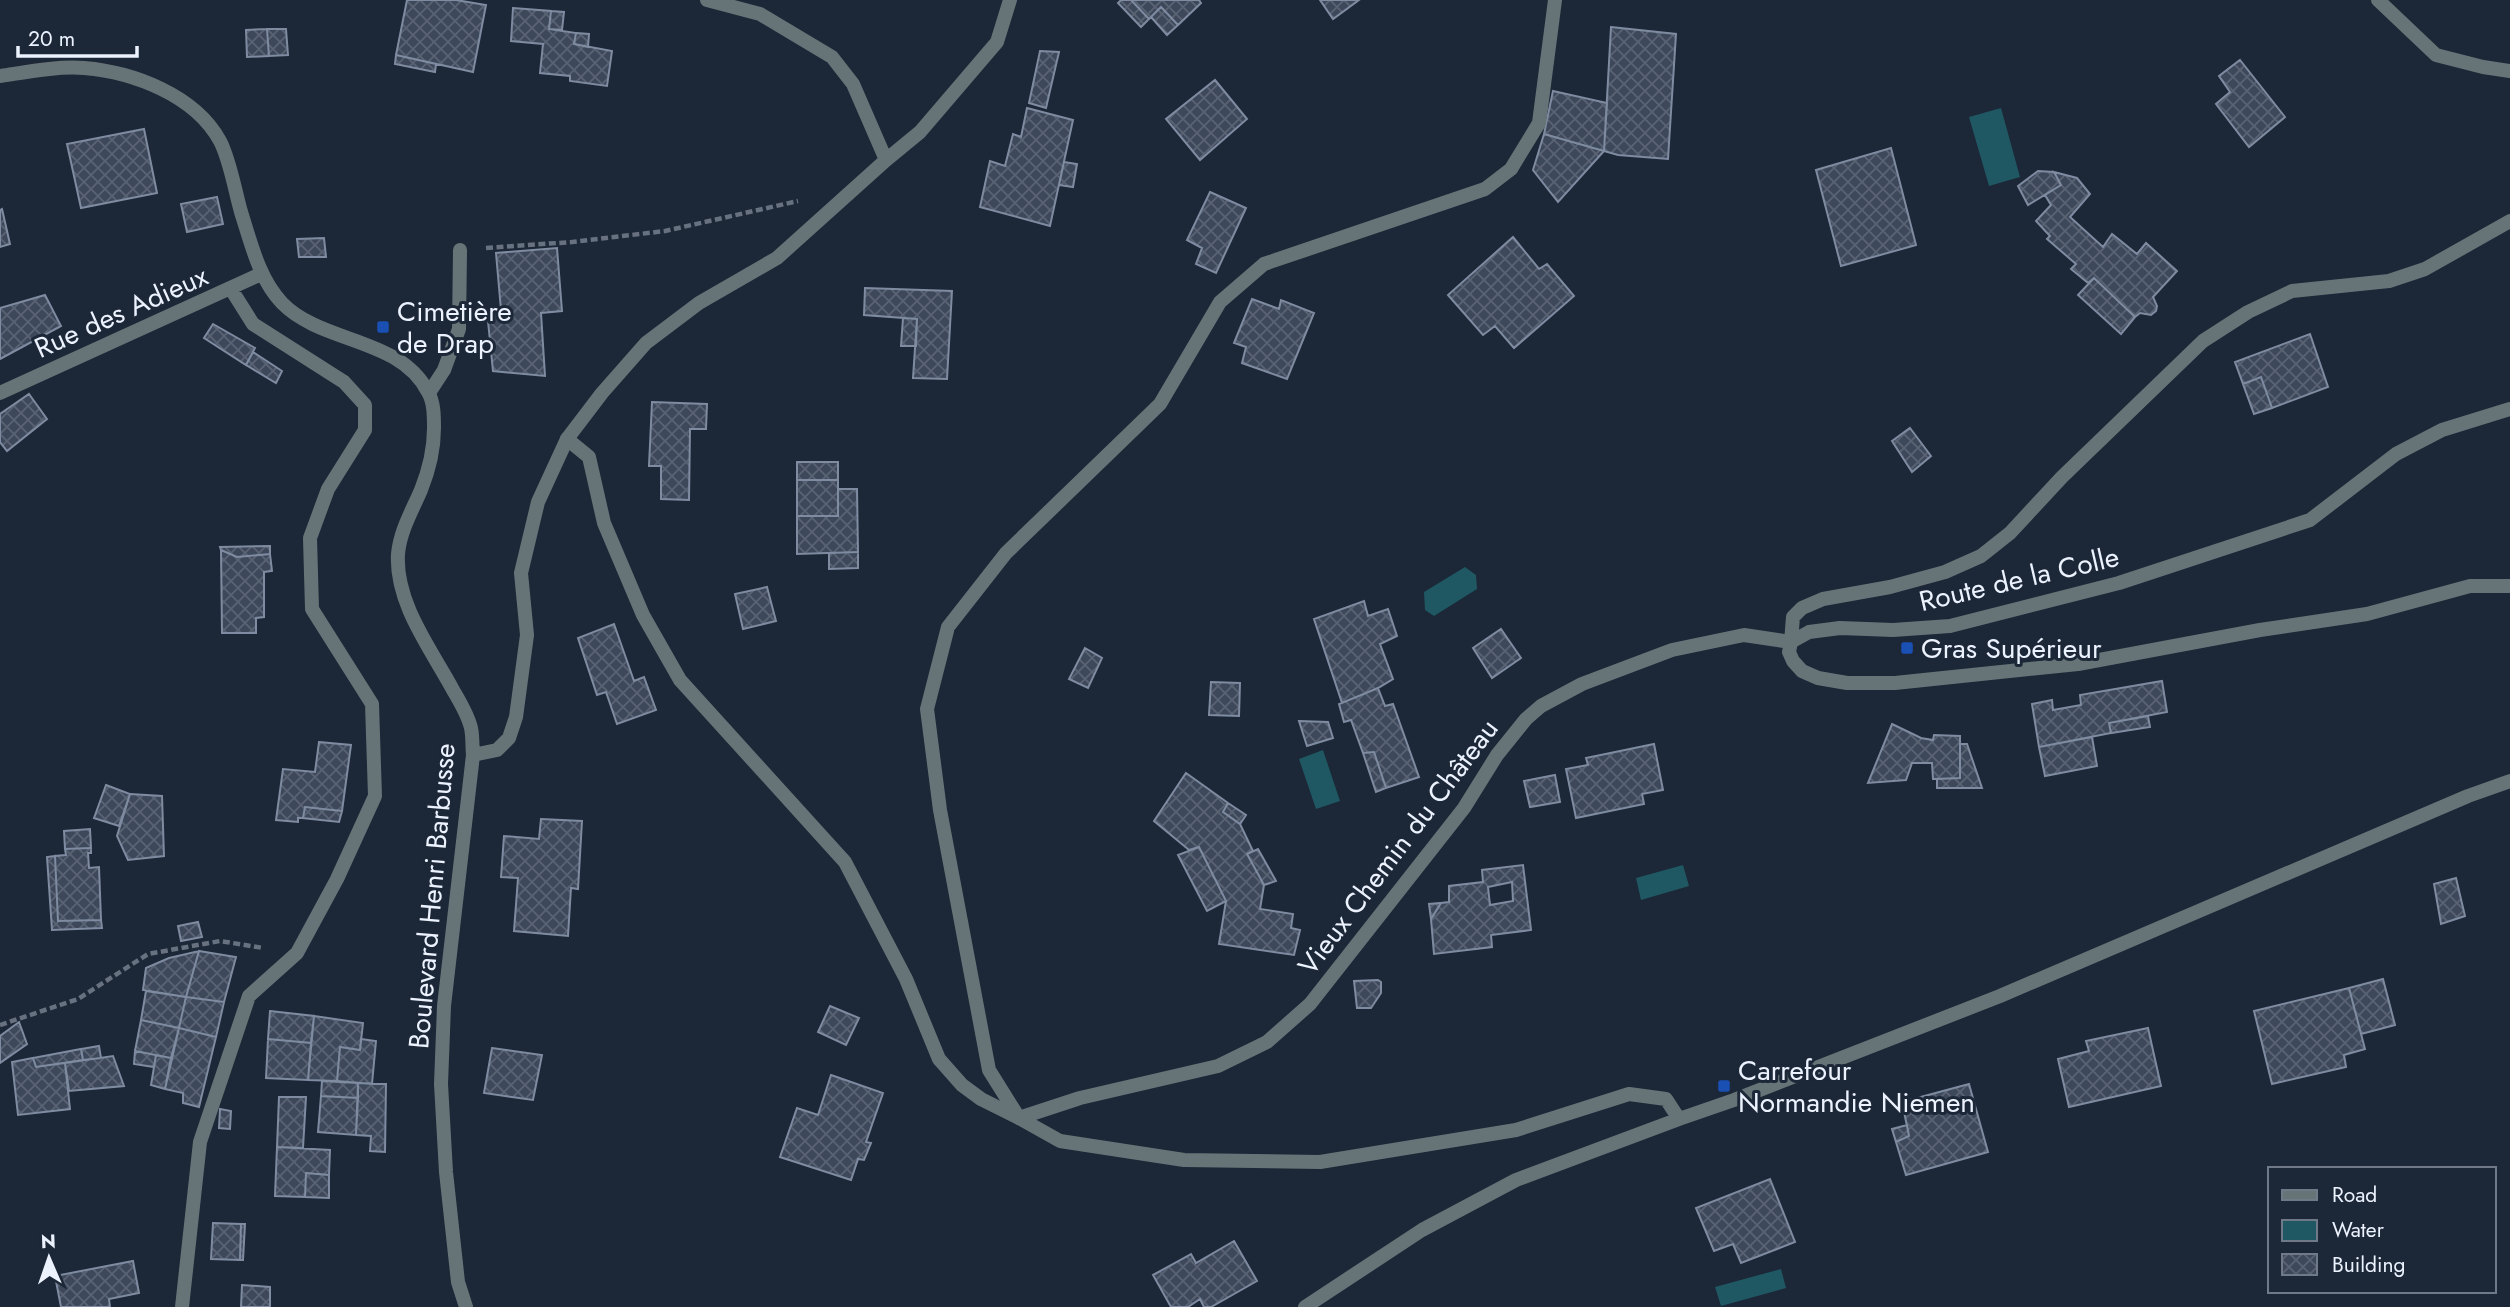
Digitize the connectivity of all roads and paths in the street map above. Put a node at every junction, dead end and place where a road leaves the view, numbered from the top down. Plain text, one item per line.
1 (707, 0) edge
2 (1010, 0) edge
3 (1555, 0) edge
4 (2378, 0) edge
5 (2510, 71) edge
6 (0, 76) edge
7 (886, 160) junction
8 (851, 193) junction
9 (2510, 221) edge
10 (460, 250) joint
11 (261, 274) junction
12 (230, 289) junction
13 (0, 393) edge
14 (429, 393) junction
15 (2510, 409) edge
16 (567, 439) junction
17 (2510, 586) edge
18 (1791, 642) junction
19 (473, 755) junction
20 (2510, 781) edge
21 (297, 953) junction
22 (0, 1026) edge
23 (1018, 1118) junction
24 (1679, 1119) junction
25 (182, 1307) edge
26 (466, 1307) edge
27 (1305, 1307) edge

1 - 7 street
2 - 7 street
3 - 23 street
4 - 5 street
6 - 11 street
7 - 8 street
8 - 10 path
8 - 16 street
9 - 18 street
10 - 14 street
11 - 12 street, Rue des Adieux
11 - 14 street
12 - 13 street, Rue des Adieux
12 - 21 street
14 - 19 street, Boulevard Henri Barbusse
15 - 18 street, Route de la Colle
16 - 19 street
16 - 23 street
17 - 18 street
18 - 23 street, Vieux Chemin du Château
19 - 26 street, Boulevard Henri Barbusse
20 - 24 street
21 - 22 path
21 - 25 street
23 - 24 street
24 - 27 street

